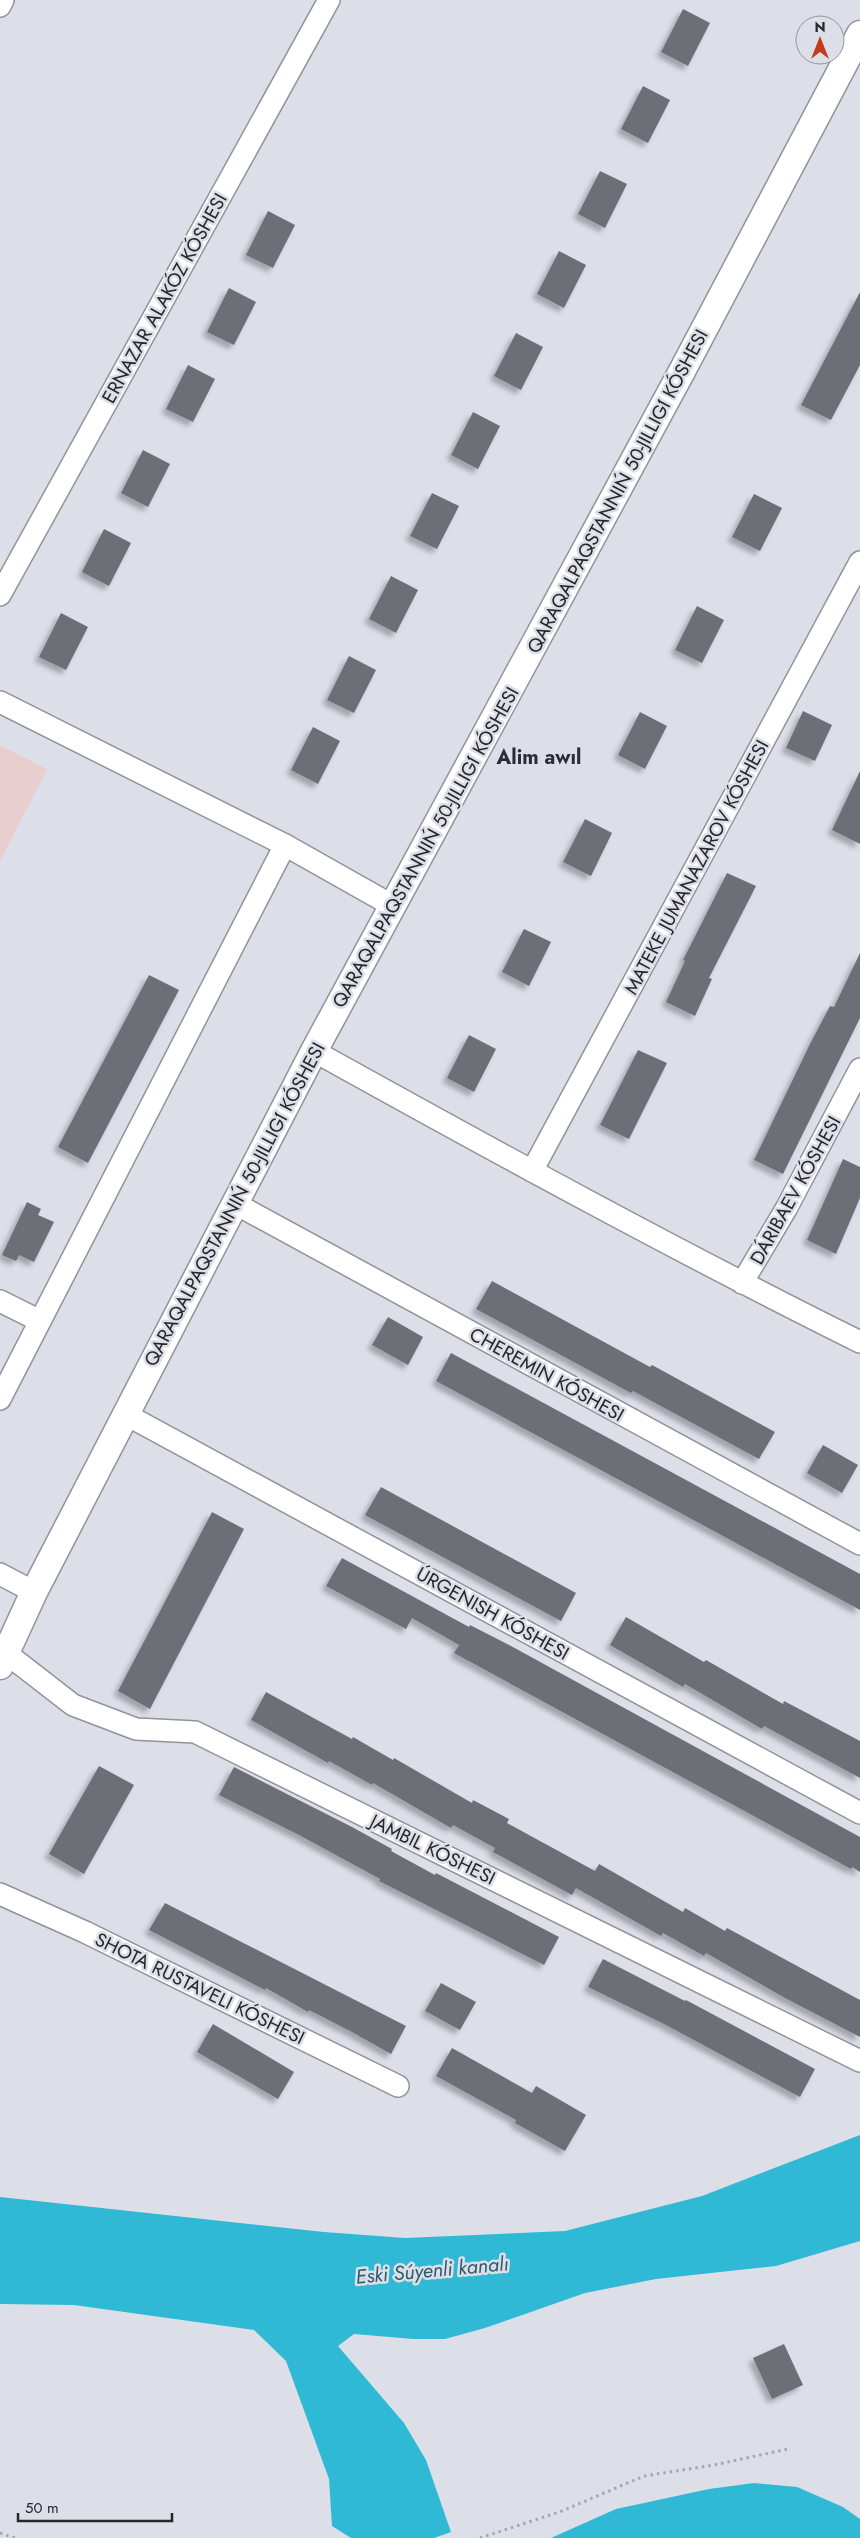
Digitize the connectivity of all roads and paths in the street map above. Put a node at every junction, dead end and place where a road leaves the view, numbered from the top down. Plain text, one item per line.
1 (3, 0) edge
2 (329, 0) edge
3 (0, 6) edge
4 (860, 34) edge
5 (860, 562) edge
6 (0, 595) edge
7 (0, 702) edge
8 (285, 846) junction
9 (393, 906) junction
10 (314, 1051) junction
11 (860, 1069) edge
12 (532, 1172) junction
13 (234, 1203) junction
14 (742, 1283) junction
15 (0, 1301) edge
16 (40, 1321) junction
17 (860, 1342) edge
18 (0, 1399) edge
19 (125, 1414) junction
20 (860, 1544) edge
21 (0, 1574) edge
22 (34, 1592) junction
23 (3, 1660) edge
24 (860, 1813) edge
25 (0, 1894) edge
26 (860, 2060) edge
27 (398, 2086) dead end
28 (788, 2449) dead end
29 (0, 2532) edge
30 (15, 2538) edge
31 (480, 2538) edge

1 - 3 street
2 - 6 street, ERNAZAR ALAKÓZ KÓSHESI
4 - 9 main road
5 - 12 street, MATEKE JUMANAZAROV KÓSHESI
7 - 8 street
8 - 9 street
8 - 16 street
9 - 10 main road
10 - 12 street
10 - 13 main road
11 - 14 street, DÁRIBAEV KÓSHESI
12 - 14 street
13 - 19 main road
13 - 20 street, CHEREMIN KÓSHESI
14 - 17 street
15 - 16 street
16 - 18 street
19 - 22 main road
19 - 24 street, ÚRGENISH KÓSHESI
21 - 22 street
22 - 23 main road
23 - 26 street
25 - 27 street, SHOTA RUSTAVELI KÓSHESI
28 - 31 path
29 - 30 path

